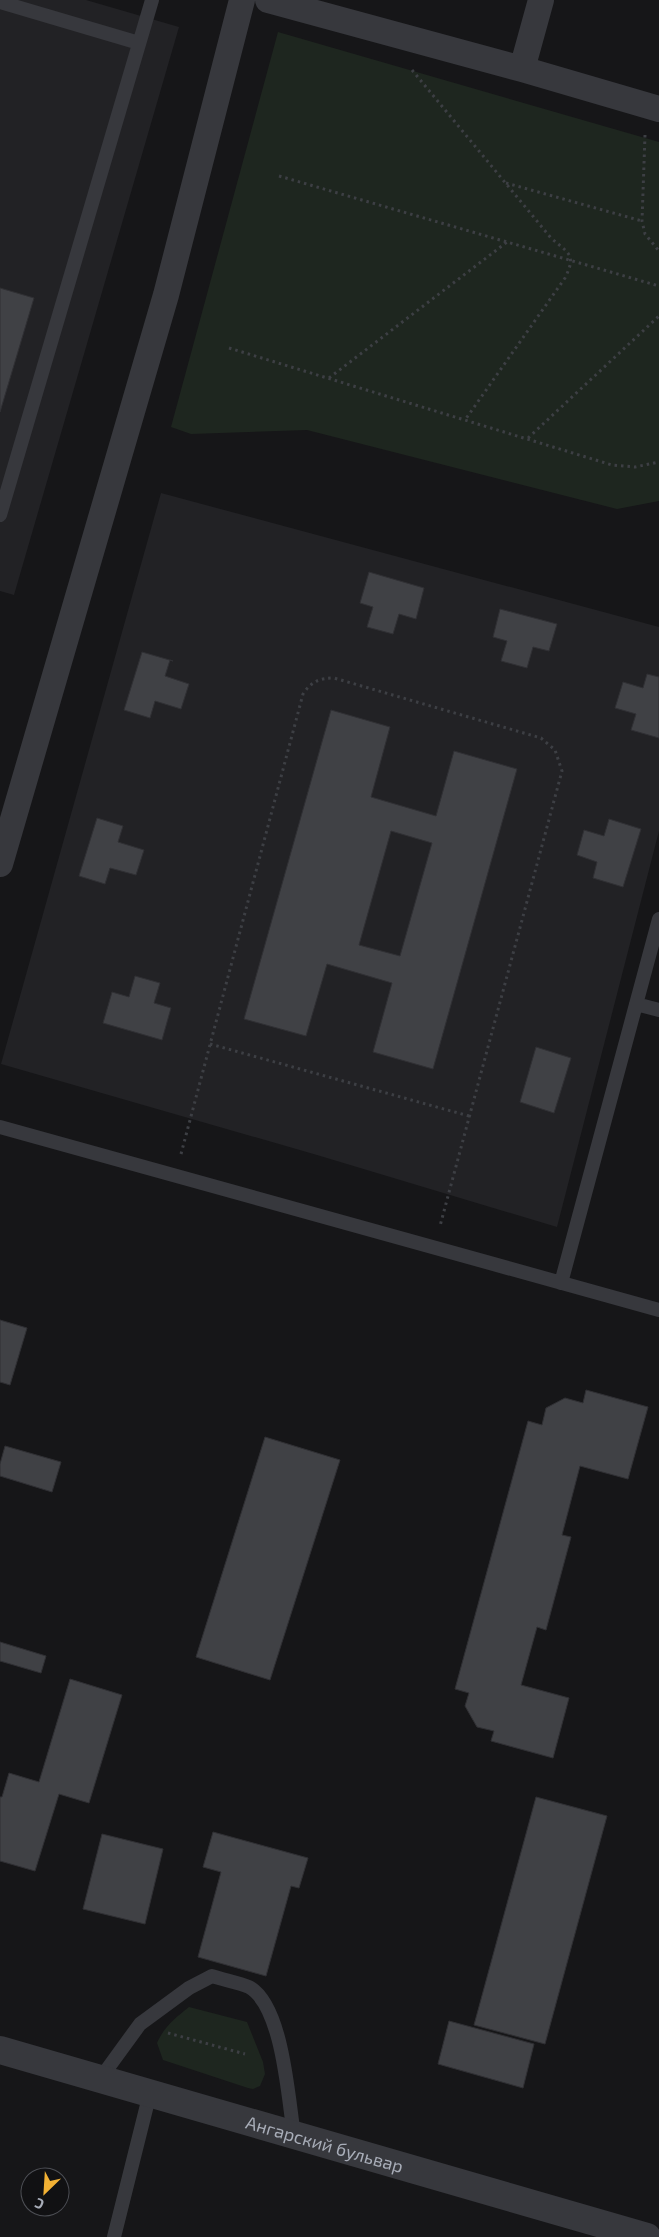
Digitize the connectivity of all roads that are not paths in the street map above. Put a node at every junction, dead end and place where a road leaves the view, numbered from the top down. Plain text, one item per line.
1 (152, 0) edge
2 (242, 0) edge
3 (268, 0) edge
4 (541, 0) edge
5 (0, 2) edge
6 (139, 43) junction
7 (522, 69) junction
8 (659, 109) edge
9 (0, 515) edge
10 (0, 864) edge
11 (659, 919) edge
12 (636, 1004) junction
13 (659, 1010) edge
14 (0, 1127) edge
15 (561, 1283) junction
16 (659, 1310) edge
17 (0, 2050) edge
18 (100, 2079) junction
19 (150, 2093) junction
20 (294, 2134) junction
21 (114, 2237) edge
22 (648, 2237) edge

1 - 6 lane
2 - 10 street
3 - 7 street
4 - 7 street
5 - 6 lane
6 - 9 lane
7 - 8 street
11 - 12 lane
12 - 13 lane
12 - 15 lane
14 - 15 lane
15 - 16 lane
17 - 18 street, Ангарский бульвар
18 - 19 street, Ангарский бульвар
18 - 20 lane
19 - 20 street, Ангарский бульвар
19 - 21 lane
20 - 22 street, Ангарский бульвар

